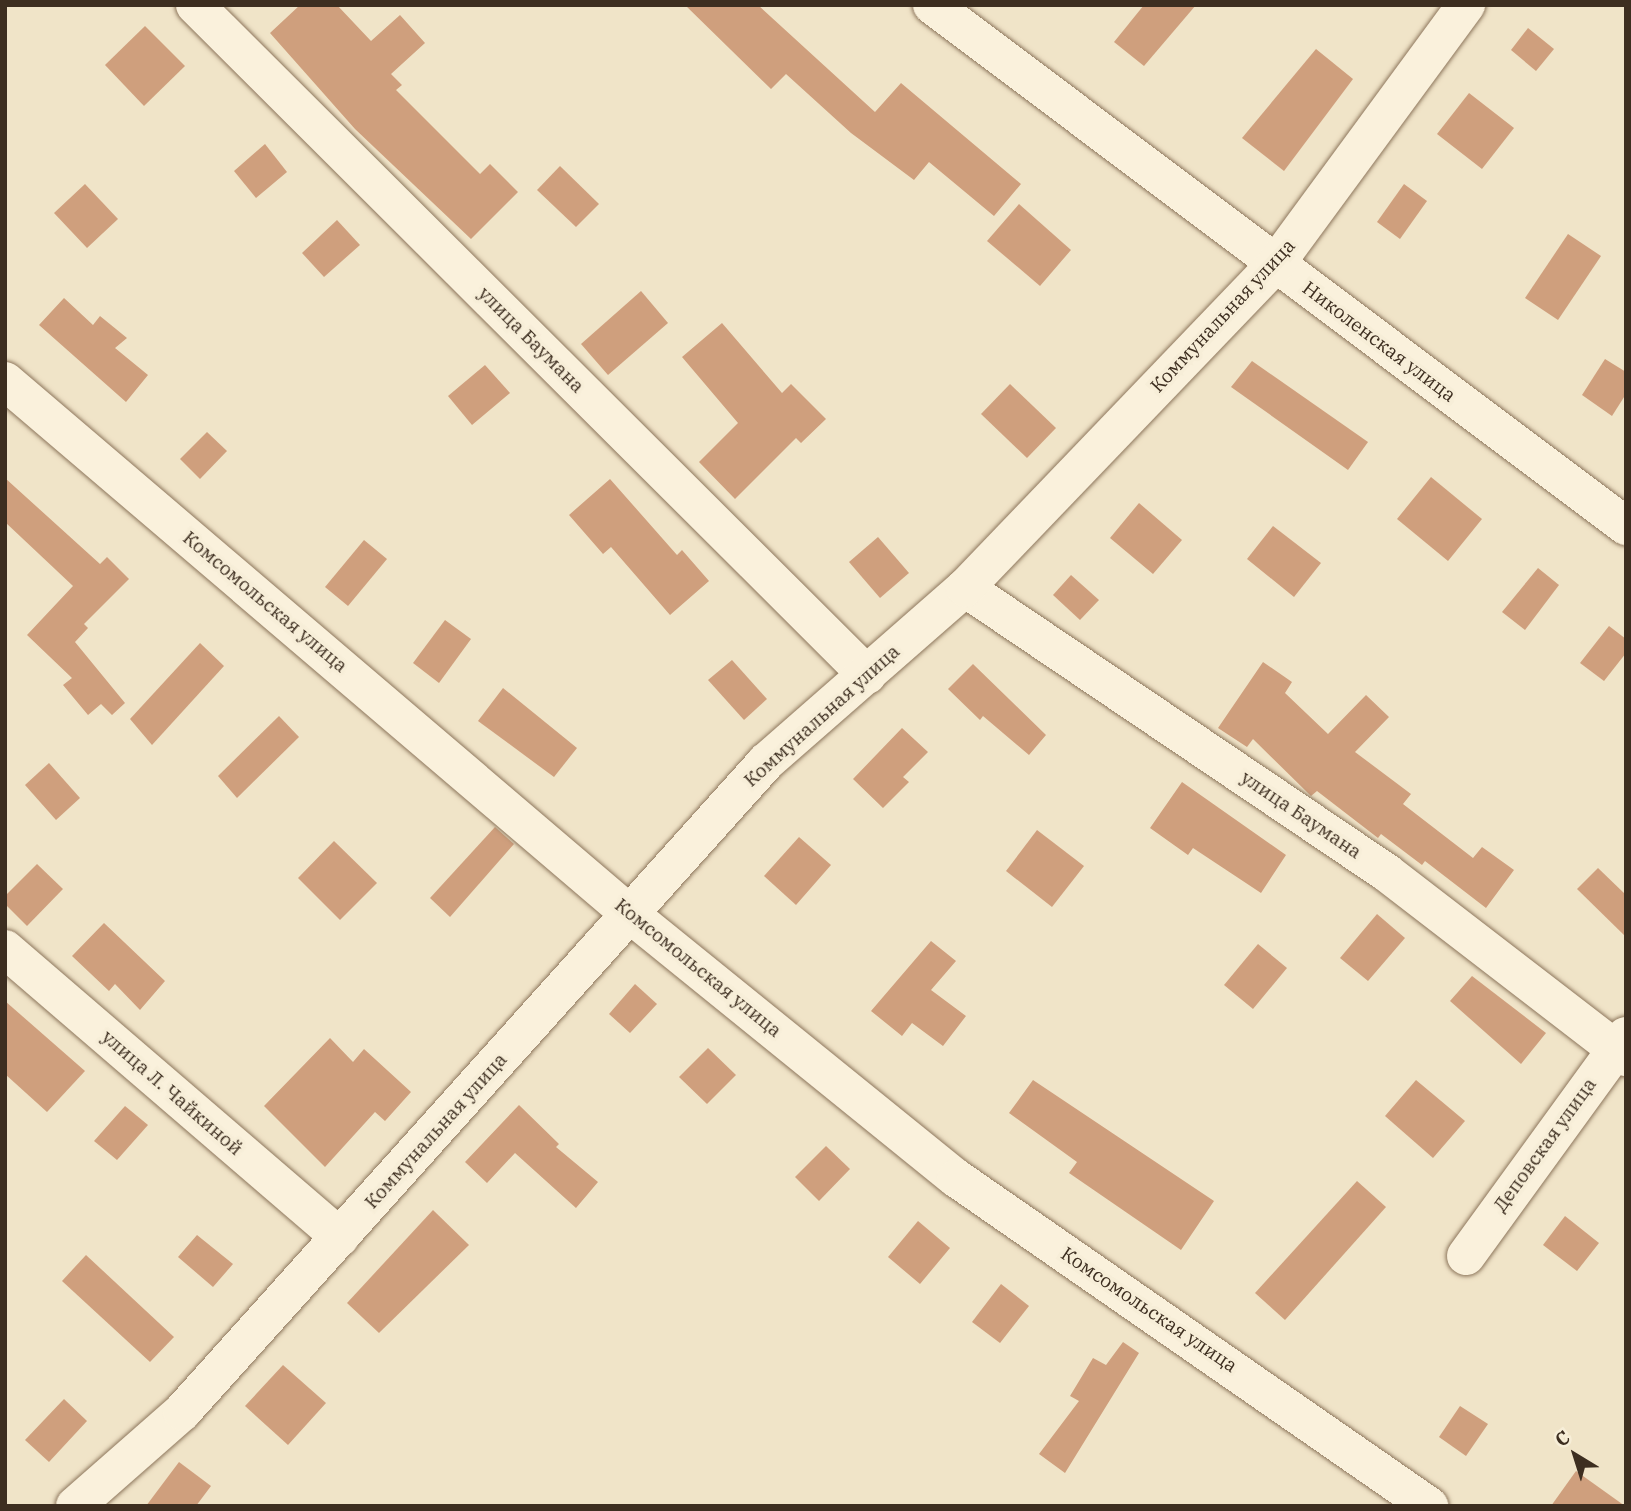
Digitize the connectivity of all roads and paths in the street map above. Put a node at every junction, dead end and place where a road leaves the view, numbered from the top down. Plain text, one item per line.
1 (195, 5) edge
2 (932, 5) edge
3 (1466, 5) edge
4 (1275, 265) junction
5 (5, 381) edge
6 (1626, 526) edge
7 (965, 588) junction
8 (867, 675) junction
9 (631, 915) junction
10 (5, 949) edge
11 (1622, 1047) edge
12 (340, 1237) junction
13 (1466, 1255) dead end
14 (75, 1506) edge
15 (1429, 1506) edge

1 - 8 street, улица Баумана
2 - 4 street, Николенская улица
3 - 4 street, Коммунальная улица
4 - 6 street, Николенская улица
4 - 7 street, Коммунальная улица
5 - 9 street, Комсомольская улица
7 - 8 street, Коммунальная улица
7 - 11 street, улица Баумана
8 - 9 street, Коммунальная улица
9 - 12 street, Коммунальная улица
9 - 15 street, Комсомольская улица
10 - 12 street, улица Л. Чайкиной
11 - 13 street, Деповская улица
12 - 14 street, Коммунальная улица

